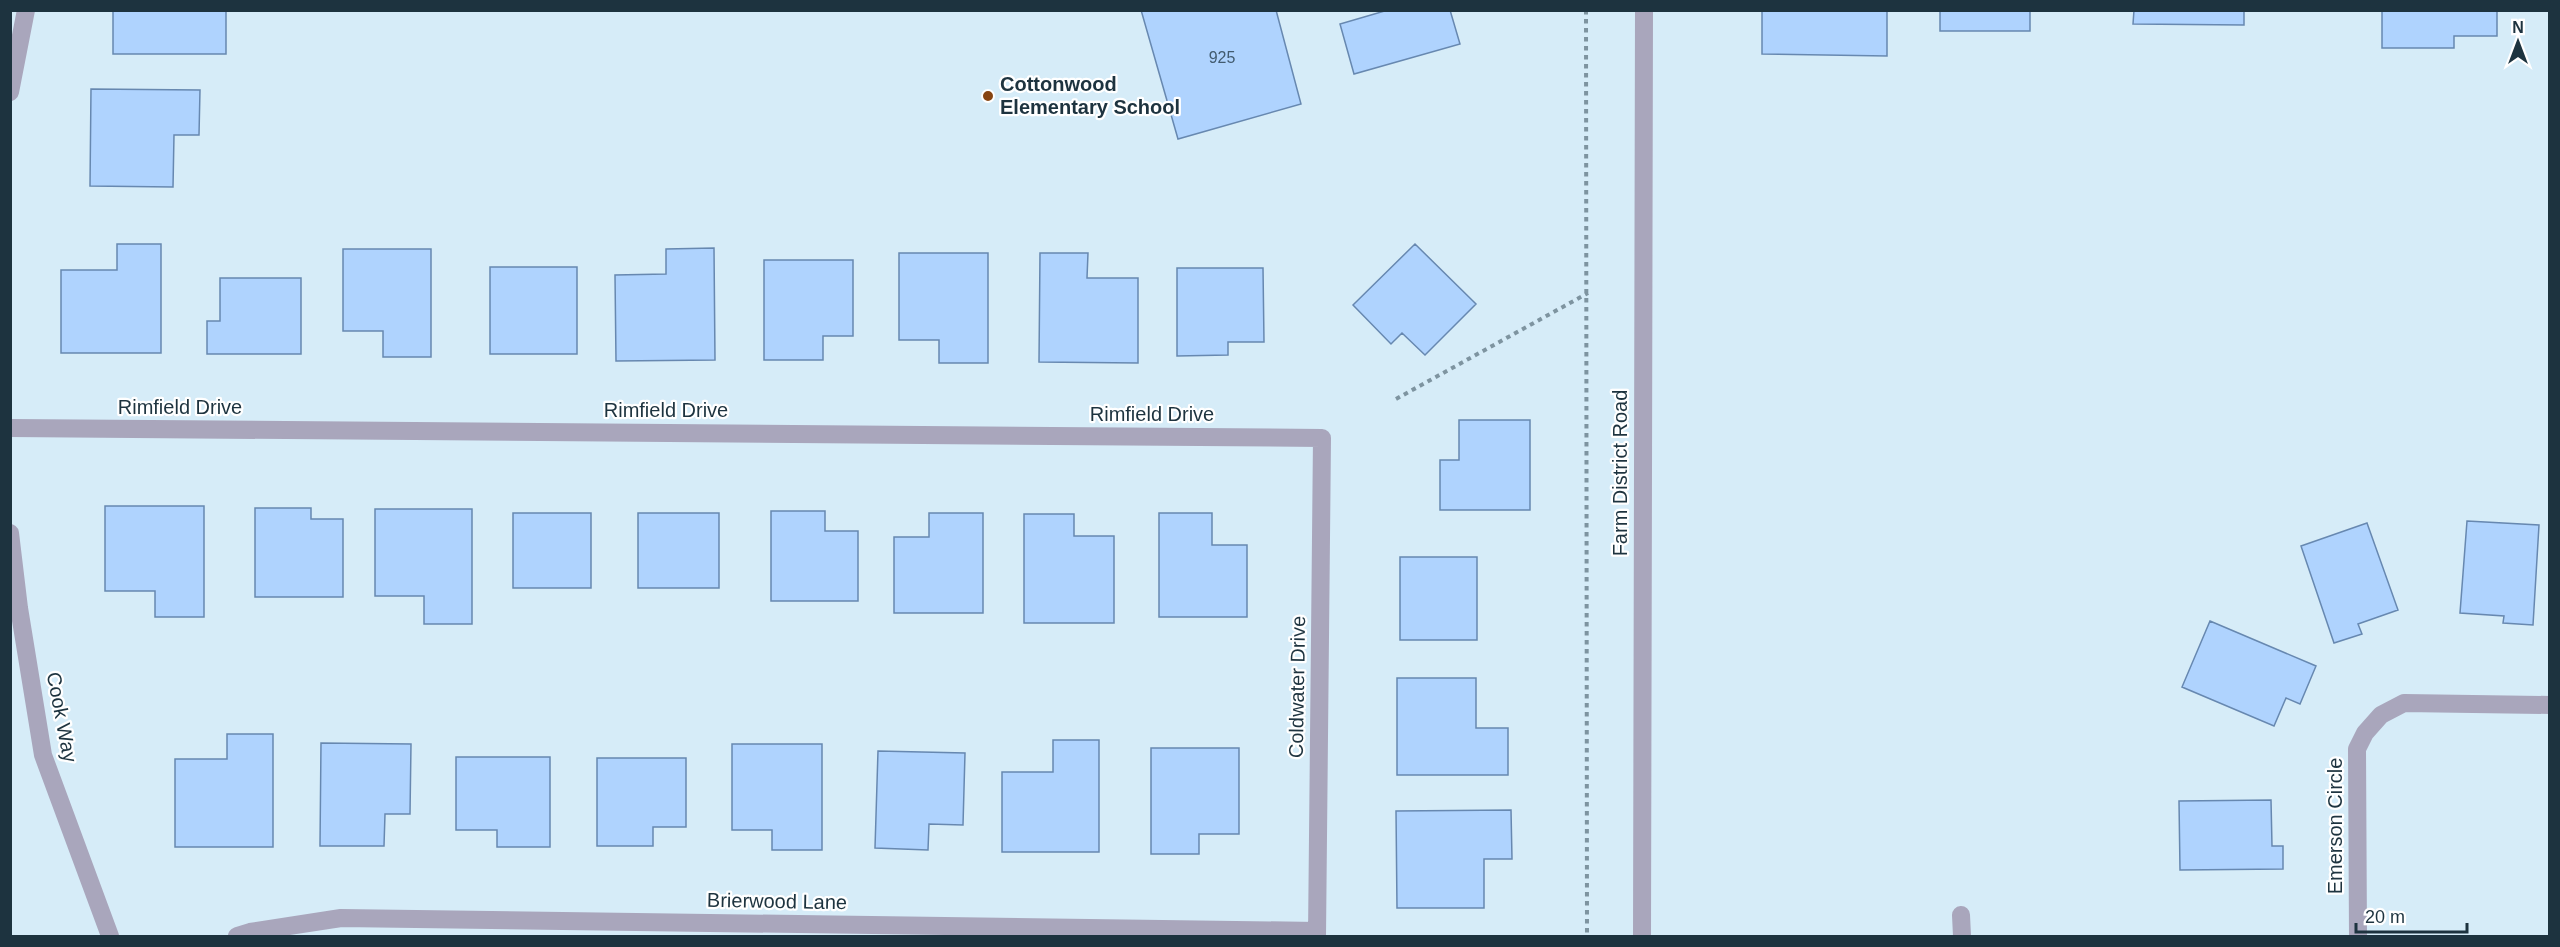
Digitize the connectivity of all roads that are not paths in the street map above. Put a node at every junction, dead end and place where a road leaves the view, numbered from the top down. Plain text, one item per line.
1 (26, 10) edge
2 (1644, 10) edge
3 (10, 92) edge
4 (10, 428) edge
5 (1322, 438) joint
6 (10, 533) edge
7 (2550, 705) edge
8 (1961, 915) dead end
9 (1317, 934) edge
10 (110, 936) edge
11 (237, 936) edge
12 (1642, 936) edge
13 (1962, 936) edge
14 (2358, 936) edge

1 - 3 street
2 - 12 street, Farm District Road
4 - 5 street, Rimfield Drive
5 - 9 street, Coldwater Drive
6 - 10 street, Cook Way
7 - 14 street, Emerson Circle
8 - 13 street
9 - 11 street, Brierwood Lane

